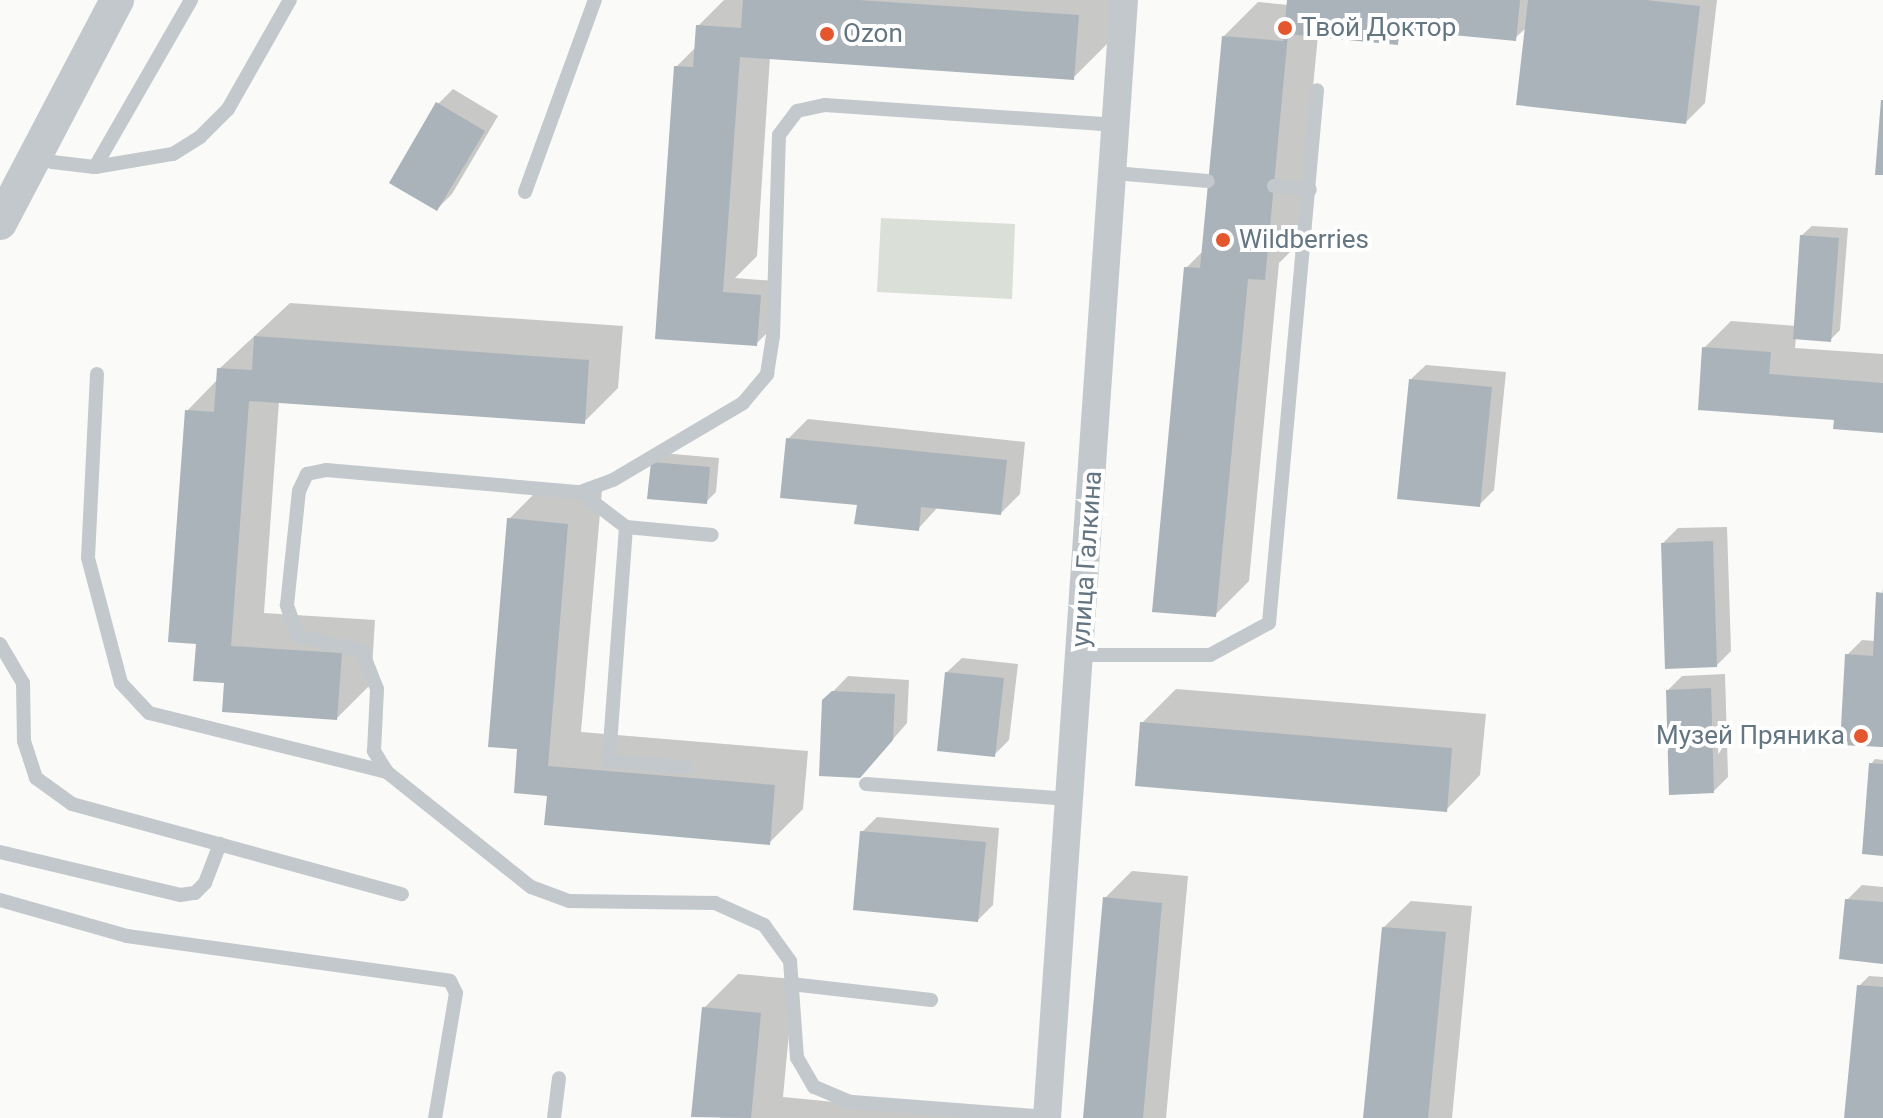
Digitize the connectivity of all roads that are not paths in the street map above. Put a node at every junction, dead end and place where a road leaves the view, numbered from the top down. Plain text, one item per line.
1 (117, 0) edge
2 (191, 0) edge
3 (290, 0) edge
4 (595, 0) edge
5 (1124, 0) edge
6 (1317, 90) dead end
7 (1117, 125) junction
8 (37, 153) junction
9 (95, 167) junction
10 (1114, 173) junction
11 (1208, 181) dead end
12 (1274, 186) dead end
13 (1310, 190) junction
14 (525, 192) dead end
15 (0, 223) edge
16 (97, 374) dead end
17 (580, 492) junction
18 (626, 527) junction
19 (712, 535) dead end
20 (0, 644) edge
21 (1080, 655) junction
22 (687, 767) dead end
23 (387, 772) junction
24 (866, 784) dead end
25 (1069, 799) junction
26 (220, 844) junction
27 (0, 852) edge
28 (402, 894) dead end
29 (0, 900) edge
30 (791, 984) junction
31 (931, 1000) dead end
32 (559, 1078) dead end
33 (1047, 1117) edge
34 (435, 1118) edge
35 (554, 1118) edge

1 - 8 street
2 - 9 lane
3 - 9 lane
4 - 14 lane
5 - 7 street, улица Галкина
6 - 13 lane
7 - 10 street, улица Галкина
7 - 17 lane
8 - 9 lane
8 - 15 street
10 - 11 lane
10 - 21 street, улица Галкина
12 - 13 lane
13 - 21 lane
16 - 23 lane
17 - 18 lane
17 - 23 lane
18 - 19 lane
18 - 22 lane
20 - 26 lane
21 - 25 street, улица Галкина
23 - 30 lane
24 - 25 lane
25 - 33 street, улица Галкина
26 - 27 lane
26 - 28 lane
29 - 34 lane
30 - 31 lane
30 - 33 lane
32 - 35 lane

